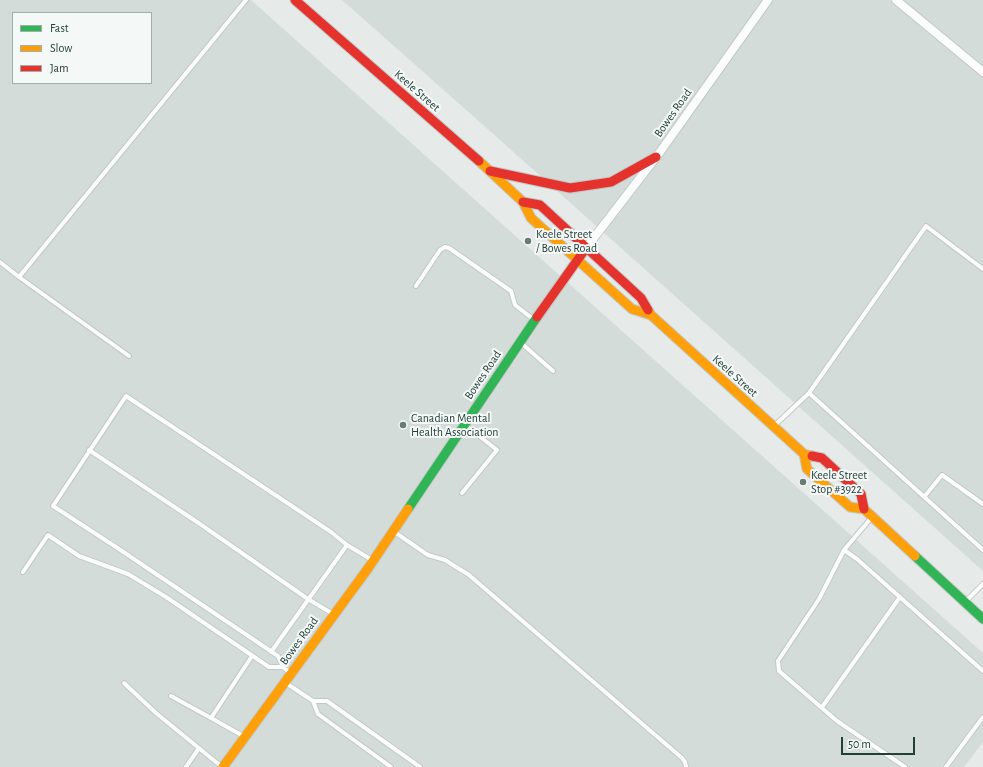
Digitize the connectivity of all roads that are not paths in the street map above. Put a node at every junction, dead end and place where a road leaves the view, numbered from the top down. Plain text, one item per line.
1 (246, 0) edge
2 (295, 0) edge
3 (768, 0) edge
4 (896, 0) edge
5 (983, 72) edge
6 (656, 157) junction
7 (490, 171) junction
8 (523, 202) junction
9 (586, 248) junction
10 (577, 260) junction
11 (0, 262) edge
12 (983, 269) edge
13 (19, 277) junction
14 (416, 286) dead end
15 (651, 315) junction
16 (535, 321) junction
17 (519, 342) junction
18 (129, 356) dead end
19 (553, 371) dead end
20 (809, 394) junction
21 (464, 424) junction
22 (773, 427) junction
23 (89, 450) junction
24 (804, 454) junction
25 (462, 493) dead end
26 (924, 497) junction
27 (983, 504) edge
28 (864, 509) junction
29 (872, 516) junction
30 (393, 530) junction
31 (347, 545) junction
32 (844, 550) junction
33 (983, 550) edge
34 (373, 561) junction
35 (23, 572) dead end
36 (983, 584) edge
37 (900, 597) junction
38 (308, 599) junction
39 (965, 602) junction
40 (334, 615) junction
41 (983, 619) edge
42 (271, 652) junction
43 (252, 656) junction
44 (283, 666) junction
45 (983, 671) edge
46 (291, 674) junction
47 (285, 682) junction
48 (124, 683) dead end
49 (171, 696) dead end
50 (313, 701) junction
51 (822, 707) junction
52 (983, 717) edge
53 (211, 718) junction
54 (245, 737) junction
55 (199, 748) junction
56 (186, 767) edge
57 (222, 767) edge
58 (391, 767) edge
59 (420, 767) edge
60 (686, 767) edge
61 (905, 767) edge
62 (946, 767) edge

1 - 13 lane
2 - 7 main road, Keele Street
3 - 6 street, Bowes Road
4 - 5 street
6 - 7 main road
6 - 9 street, Bowes Road
7 - 8 main road, Keele Street
8 - 9 main road, Keele Street
8 - 10 main road, Keele Street
9 - 10 main road, Bowes Road
9 - 15 main road, Keele Street
10 - 15 main road, Keele Street
10 - 16 main road, Bowes Road
11 - 13 lane
12 - 20 lane
13 - 18 lane
14 - 16 lane
15 - 22 main road, Keele Street
16 - 17 main road, Bowes Road
17 - 19 lane
17 - 21 main road, Bowes Road
20 - 22 lane
20 - 26 lane
21 - 25 lane
21 - 30 main road, Bowes Road
22 - 24 main road, Keele Street
23 - 31 lane
23 - 38 lane
23 - 42 lane
24 - 28 main road, Keele Street
24 - 28 main road, Keele Street
26 - 27 lane
26 - 33 lane
28 - 29 main road, Keele Street
29 - 32 lane
29 - 39 main road, Keele Street
30 - 34 main road, Bowes Road
30 - 60 lane
31 - 34 lane
31 - 38 lane
32 - 37 lane
32 - 51 lane
34 - 40 main road, Bowes Road
35 - 43 lane
36 - 39 lane
37 - 45 lane
37 - 51 lane
38 - 40 lane
38 - 42 lane
39 - 41 main road, Keele Street
40 - 46 main road, Bowes Road
42 - 44 lane
43 - 44 lane
43 - 53 lane
44 - 46 lane
46 - 47 main road, Bowes Road
47 - 50 lane
47 - 54 main road, Bowes Road
48 - 55 lane
49 - 53 lane
50 - 58 lane
50 - 59 lane
51 - 61 lane
52 - 62 lane
53 - 54 lane
54 - 57 main road, Bowes Road
55 - 56 lane
55 - 57 lane

